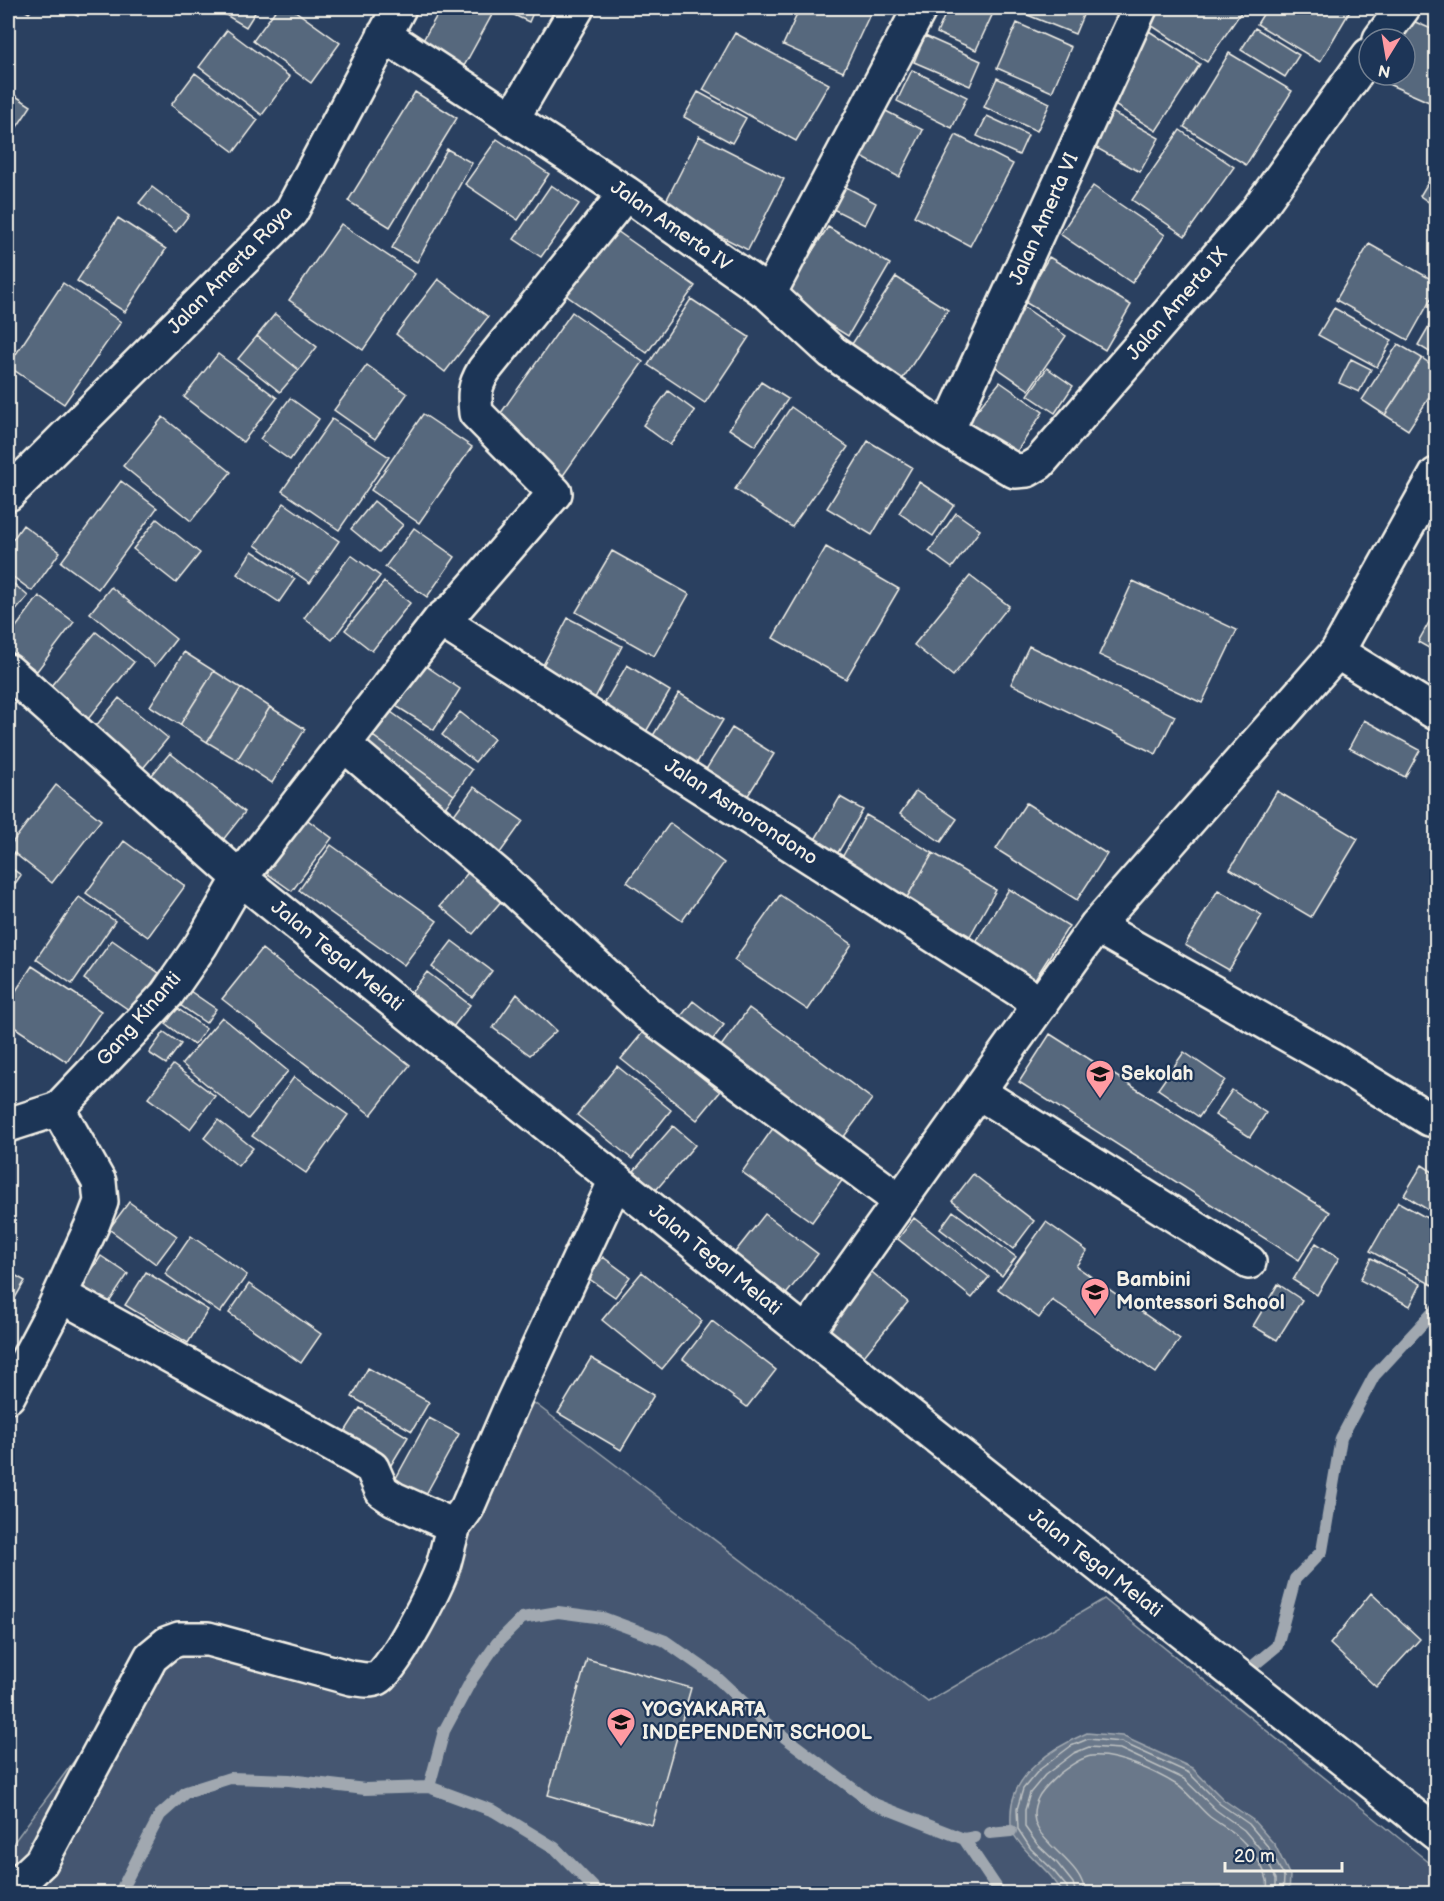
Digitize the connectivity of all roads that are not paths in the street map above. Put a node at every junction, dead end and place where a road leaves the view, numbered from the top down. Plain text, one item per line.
1 (577, 8) edge
2 (920, 8) edge
3 (1140, 8) edge
4 (1403, 8) edge
5 (392, 21) edge
6 (1389, 27) edge
7 (1357, 72) edge
8 (512, 119) junction
9 (626, 193) junction
10 (769, 294) junction
11 (947, 431) junction
12 (1437, 475) edge
13 (8, 494) edge
14 (440, 620) junction
15 (1337, 652) junction
16 (8, 671) edge
17 (1437, 712) edge
18 (343, 744) junction
19 (240, 878) junction
20 (1096, 926) junction
21 (1041, 1004) junction
22 (978, 1092) junction
23 (58, 1109) junction
24 (1429, 1119) dead end
25 (8, 1125) edge
26 (616, 1180) junction
27 (900, 1201) junction
28 (1249, 1262) dead end
29 (60, 1295) junction
30 (806, 1333) junction
31 (8, 1396) edge
32 (454, 1526) junction
33 (1437, 1833) edge
34 (8, 1885) edge

1 - 8 street
2 - 10 street
3 - 11 street, Jalan Amerta VI
4 - 6 street
5 - 8 street, Jalan Amerta IV
5 - 13 street, Jalan Amerta Raya
7 - 11 street, Jalan Amerta IX
8 - 9 street, Jalan Amerta IV
9 - 10 street, Jalan Amerta IV
9 - 14 street, Gang Kinanti
10 - 11 street, Jalan Amerta IV
12 - 15 street
14 - 18 street, Gang Kinanti
14 - 21 street, Jalan Asmorondono
15 - 17 street
15 - 20 street
16 - 19 street, Jalan Tegal Melati
18 - 19 street, Gang Kinanti
18 - 27 street
19 - 23 street, Gang Kinanti
19 - 26 street, Jalan Tegal Melati
20 - 21 street
20 - 24 street
21 - 22 street
22 - 27 street
22 - 28 street
23 - 25 street, Gang Kinanti
23 - 29 street
26 - 30 street, Jalan Tegal Melati
26 - 32 street
27 - 30 street
29 - 31 street
29 - 32 street
30 - 33 street, Jalan Tegal Melati
32 - 34 street

